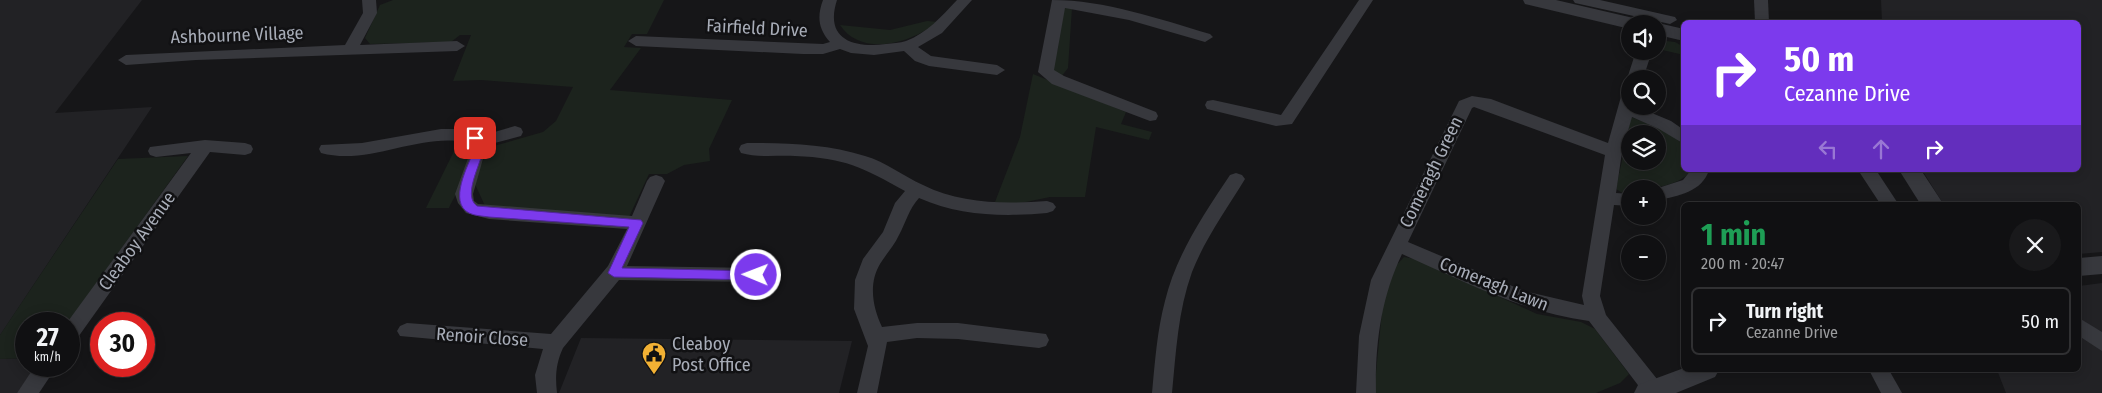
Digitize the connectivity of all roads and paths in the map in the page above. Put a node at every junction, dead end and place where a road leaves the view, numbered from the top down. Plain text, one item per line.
1 (369, 0) edge
2 (830, 0) edge
3 (965, 0) edge
4 (1366, 0) edge
5 (1532, 0) edge
6 (1580, 0) edge
7 (1762, 0) edge
8 (1059, 1) edge
9 (1557, 3) edge
10 (1630, 15) edge
11 (1621, 20) edge
12 (1762, 20) edge
13 (1666, 26) edge
14 (1681, 34) edge
15 (1205, 37) dead end
16 (636, 40) dead end
17 (841, 44) junction
18 (457, 46) dead end
19 (908, 46) junction
20 (350, 49) junction
21 (126, 60) dead end
22 (997, 70) dead end
23 (1213, 105) dead end
24 (1623, 115) edge
25 (1650, 115) edge
26 (1150, 116) dead end
27 (515, 132) dead end
28 (1681, 136) edge
29 (479, 142) junction
30 (205, 146) junction
31 (245, 149) dead end
32 (327, 149) dead end
33 (747, 149) dead end
34 (156, 151) dead end
35 (1614, 152) junction
36 (1700, 172) edge
37 (1868, 172) edge
38 (1911, 172) edge
39 (1236, 179) dead end
40 (656, 181) dead end
41 (916, 190) junction
42 (1666, 191) edge
43 (1606, 198) junction
44 (1621, 199) edge
45 (1888, 202) edge
46 (1931, 202) edge
47 (1047, 207) dead end
48 (637, 223) junction
49 (1396, 244) junction
50 (2102, 265) edge
51 (2081, 267) edge
52 (614, 273) junction
53 (756, 275) dead end
54 (1595, 314) junction
55 (80, 320) edge
56 (407, 331) dead end
57 (876, 336) junction
58 (1039, 340) dead end
59 (557, 342) junction
60 (1701, 372) edge
61 (1880, 372) edge
62 (38, 377) edge
63 (1650, 392) edge
64 (27, 393) edge
65 (547, 393) edge
66 (867, 393) edge
67 (1162, 393) edge
68 (1366, 393) edge
69 (1892, 393) edge

1 - 20 street
2 - 17 street
3 - 19 street
4 - 23 street
5 - 9 street
6 - 10 street
7 - 12 street
8 - 15 street
8 - 26 street
9 - 11 street
13 - 14 street
16 - 17 street, Fairfield Drive
17 - 19 street, Fairfield Drive
18 - 20 street, Ashbourne Village
19 - 22 street
20 - 21 street, Ashbourne Village
24 - 35 street
25 - 28 street
27 - 29 street
29 - 32 street
29 - 48 street
30 - 31 street
30 - 34 street
30 - 55 street, Cleaboy Avenue
33 - 41 street
35 - 43 street
35 - 49 street, Comeragh Green
36 - 42 street
37 - 45 street
38 - 46 street
39 - 67 street
40 - 48 street
41 - 47 street
41 - 57 street
43 - 44 street
43 - 54 street
48 - 52 street
49 - 54 street, Comeragh Lawn
49 - 68 street, Comeragh Green
50 - 51 street
52 - 53 street
52 - 59 street
54 - 63 street
56 - 59 street, Renoir Close
57 - 58 street
57 - 66 street
59 - 65 street
60 - 63 street
61 - 69 street
62 - 64 street

